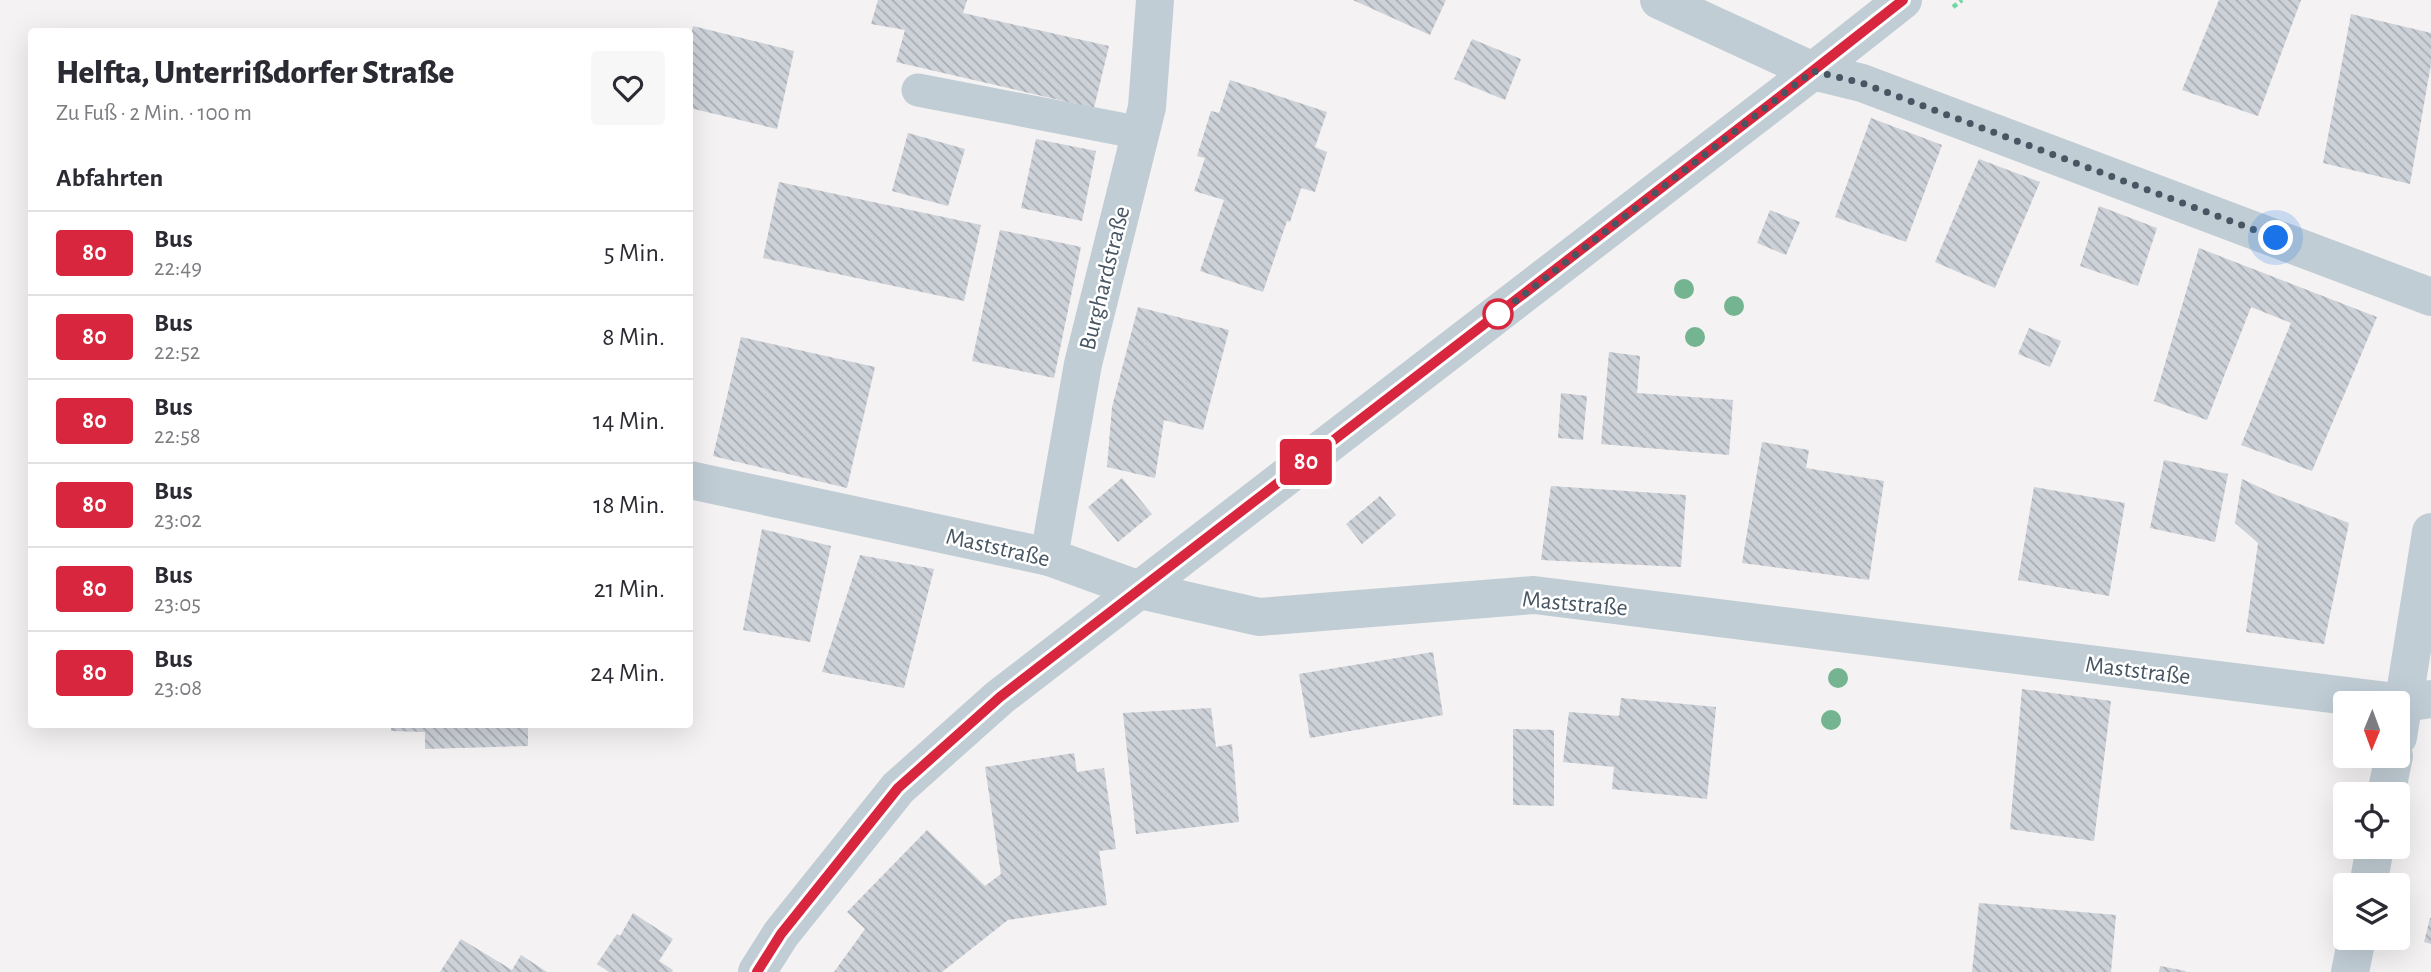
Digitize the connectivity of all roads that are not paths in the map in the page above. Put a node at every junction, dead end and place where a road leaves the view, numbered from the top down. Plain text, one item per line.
1 (1155, 0) edge
2 (1659, 0) edge
3 (1903, 0) edge
4 (1813, 71) junction
5 (918, 90) dead end
6 (1141, 133) junction
7 (2431, 297) edge
8 (693, 481) edge
9 (2431, 532) edge
10 (1049, 556) junction
11 (1140, 590) junction
12 (2411, 713) edge
13 (2355, 950) edge
14 (757, 972) edge
15 (2350, 972) edge

1 - 6 street, Burghardstraße
2 - 4 street
3 - 4 street
4 - 7 street
4 - 11 street
5 - 6 lane
6 - 10 street, Burghardstraße
8 - 10 street, Maststraße
9 - 12 street
10 - 11 street, Maststraße
11 - 12 street, Maststraße
11 - 14 street
13 - 15 street

